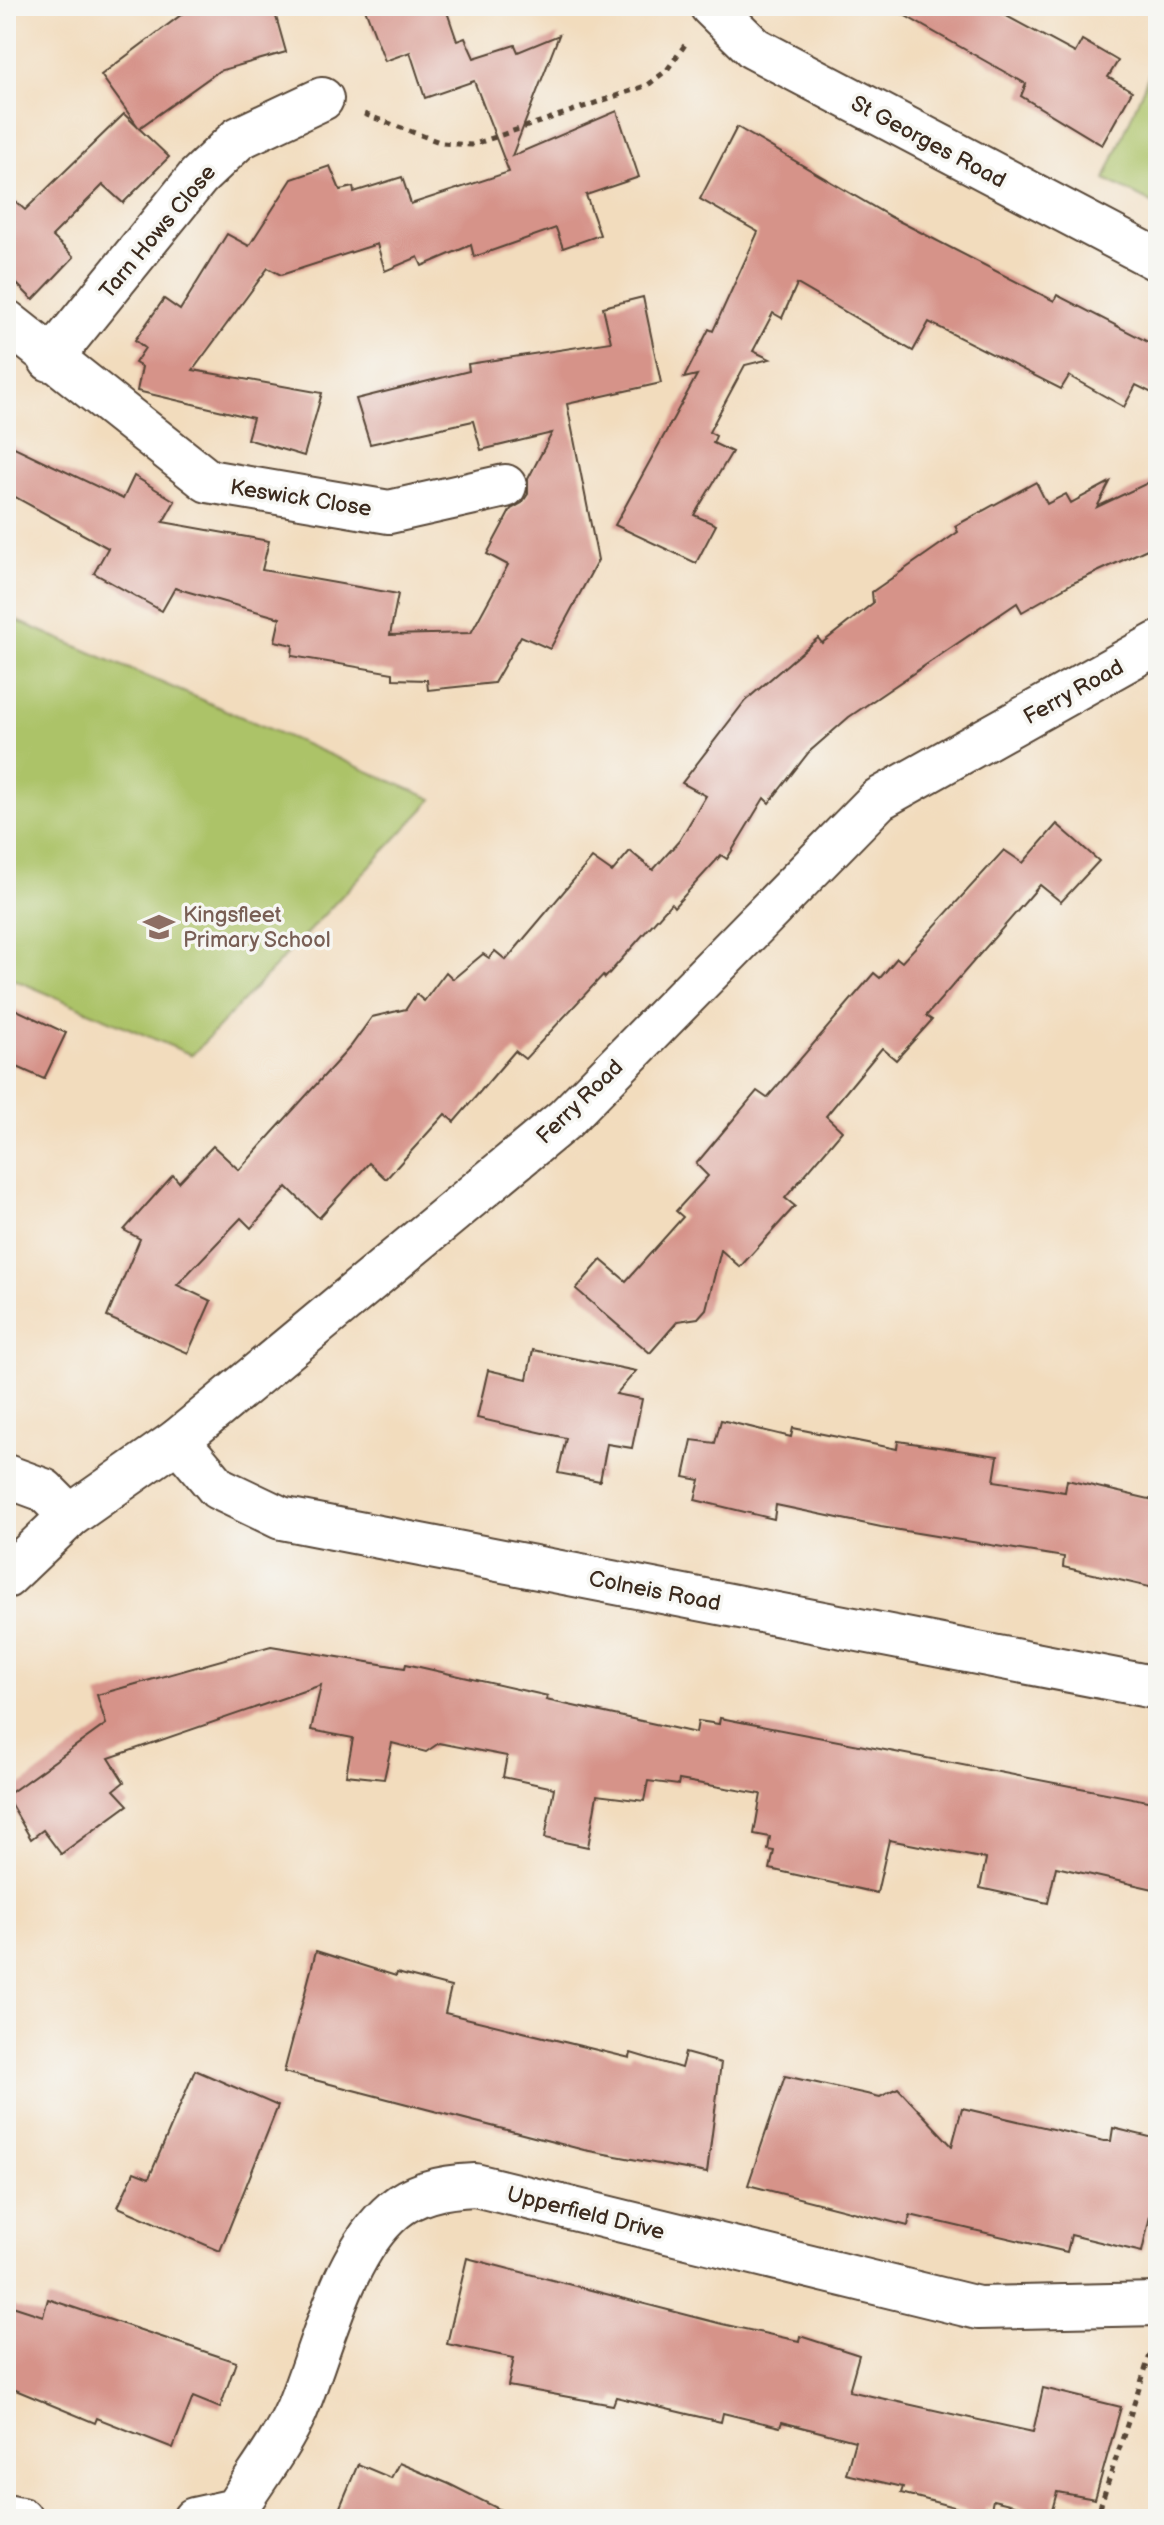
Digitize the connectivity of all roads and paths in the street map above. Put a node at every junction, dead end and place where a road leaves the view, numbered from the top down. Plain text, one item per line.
1 (711, 7) edge
2 (322, 99) joint
3 (1158, 260) edge
4 (6, 321) edge
5 (50, 360) junction
6 (505, 486) dead end
7 (1158, 643) edge
8 (178, 1440) junction
9 (6, 1476) edge
10 (70, 1516) junction
11 (6, 1577) edge
12 (1158, 1688) edge
13 (1158, 2304) edge
14 (1153, 2347) dead end
15 (236, 2514) edge
16 (194, 2519) edge
17 (1096, 2519) edge

1 - 2 path
1 - 3 street, St Georges Road
2 - 5 street, Tarn Hows Close
4 - 5 street, Keswick Close
5 - 6 street, Keswick Close
7 - 8 street, Ferry Road
8 - 10 street, Ferry Road
8 - 12 street, Colneis Road
9 - 10 street
10 - 11 street, Ferry Road
13 - 15 street, Upperfield Drive
14 - 17 path
15 - 16 street, Upperfield Drive

